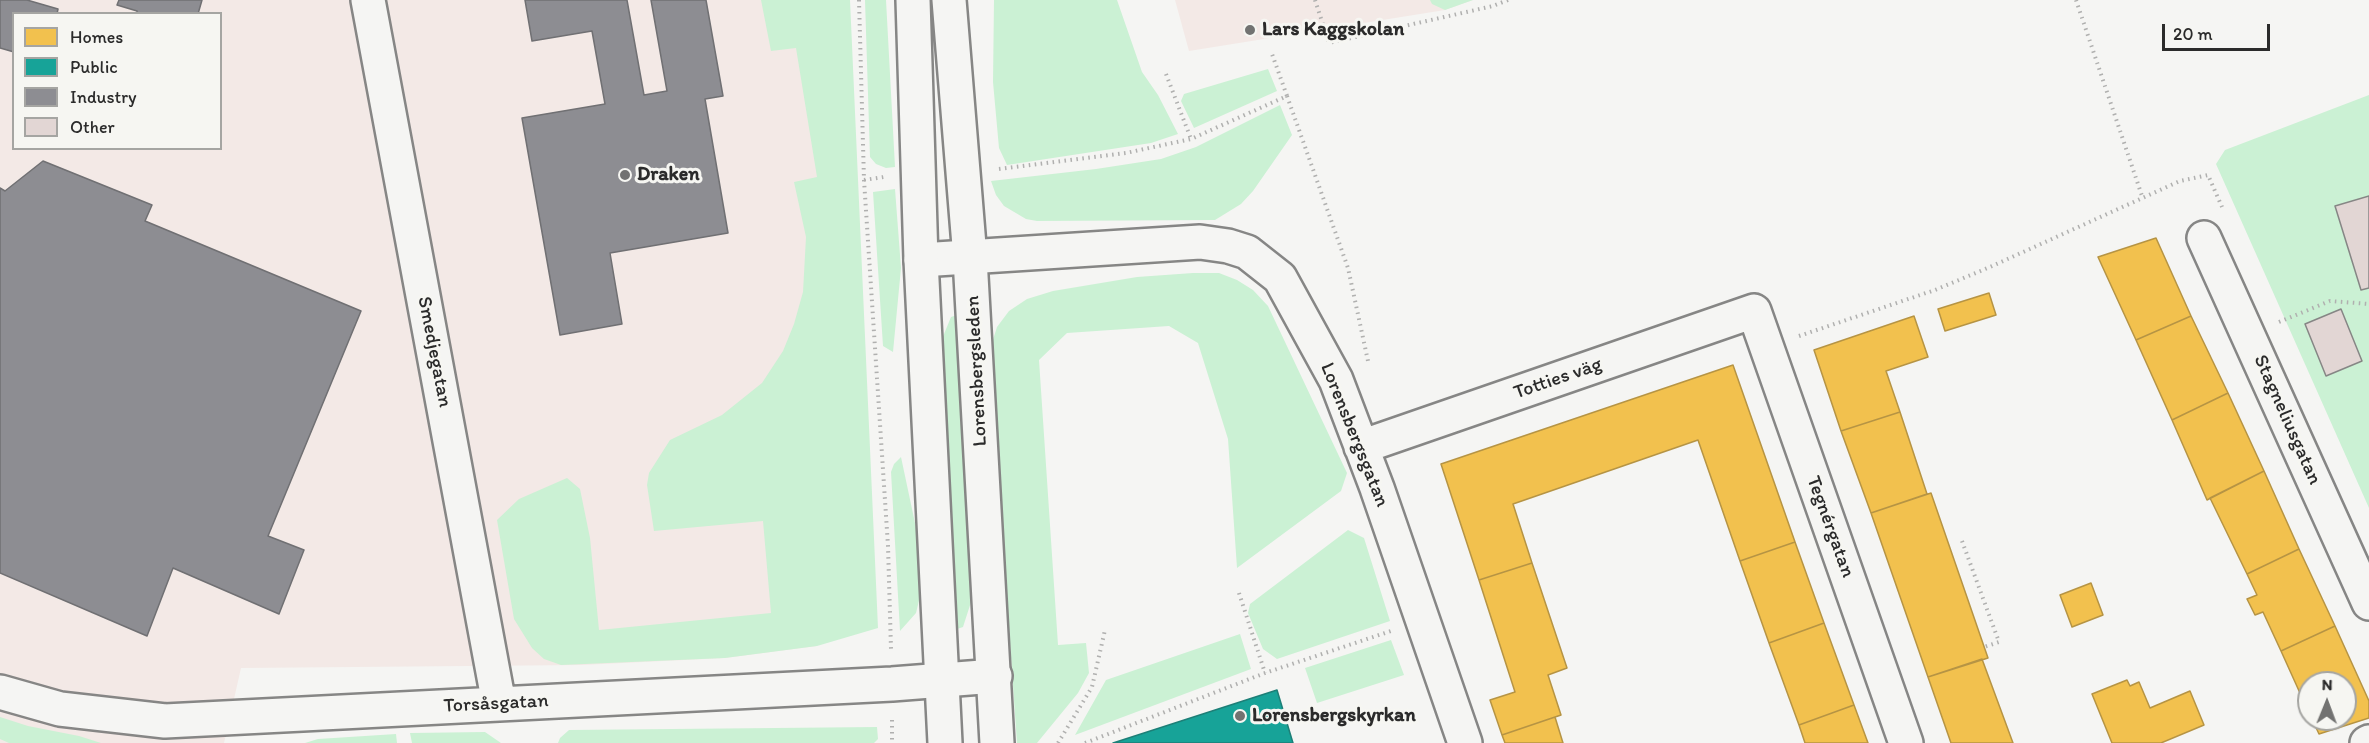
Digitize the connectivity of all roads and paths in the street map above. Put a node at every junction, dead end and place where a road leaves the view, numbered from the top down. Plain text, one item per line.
1 (368, 0) edge
2 (859, 0) edge
3 (914, 0) edge
4 (949, 0) edge
5 (1315, 0) edge
6 (1508, 0) edge
7 (2076, 0) edge
8 (1272, 54) dead end
9 (1166, 74) dead end
10 (1287, 96) junction
11 (1191, 139) junction
12 (963, 168) junction
13 (919, 172) junction
14 (864, 180) junction
15 (2142, 196) junction
16 (2216, 228) joint
17 (970, 258) junction
18 (921, 260) junction
19 (2369, 304) edge
20 (1754, 311) joint
21 (2248, 335) junction
22 (1766, 348) junction
23 (1371, 370) dead end
24 (1361, 447) junction
25 (1962, 541) dead end
26 (1239, 593) dead end
27 (2369, 603) edge
28 (1422, 620) junction
29 (1105, 630) dead end
30 (891, 640) dead end
31 (1984, 647) dead end
32 (1265, 673) junction
33 (995, 676) junction
34 (940, 679) junction
35 (0, 692) edge
36 (500, 704) junction
37 (945, 743) edge
38 (997, 743) edge
39 (1058, 743) edge
40 (1085, 743) edge
41 (1465, 743) edge
42 (1906, 743) edge

1 - 36 street, Smedjegatan
2 - 14 path
3 - 13 street
4 - 12 street, Lorensbergsleden
5 - 6 path
7 - 15 path
8 - 10 path
9 - 11 path
10 - 11 path
10 - 23 path
11 - 12 path
12 - 17 street, Lorensbergsleden
13 - 14 path
13 - 18 street
14 - 30 path
15 - 16 path
15 - 22 path
16 - 21 street, Stagneliusgatan
17 - 18 street, Lorensbergsgatan
17 - 24 street, Lorensbergsgatan
17 - 33 street, Lorensbergsleden
18 - 34 street
19 - 21 path
20 - 22 street, Tegnérgatan
20 - 24 street, Totties väg
21 - 27 street, Stagneliusgatan
22 - 42 street, Tegnérgatan
24 - 28 street, Lorensbergsgatan
25 - 31 path
26 - 32 path
28 - 32 path
28 - 41 street, Lorensbergsgatan
29 - 39 path
32 - 40 path
33 - 34 street, Torsåsgatan
33 - 38 street, Lorensbergsleden
34 - 36 street, Torsåsgatan
34 - 37 street
35 - 36 street, Torsåsgatan

